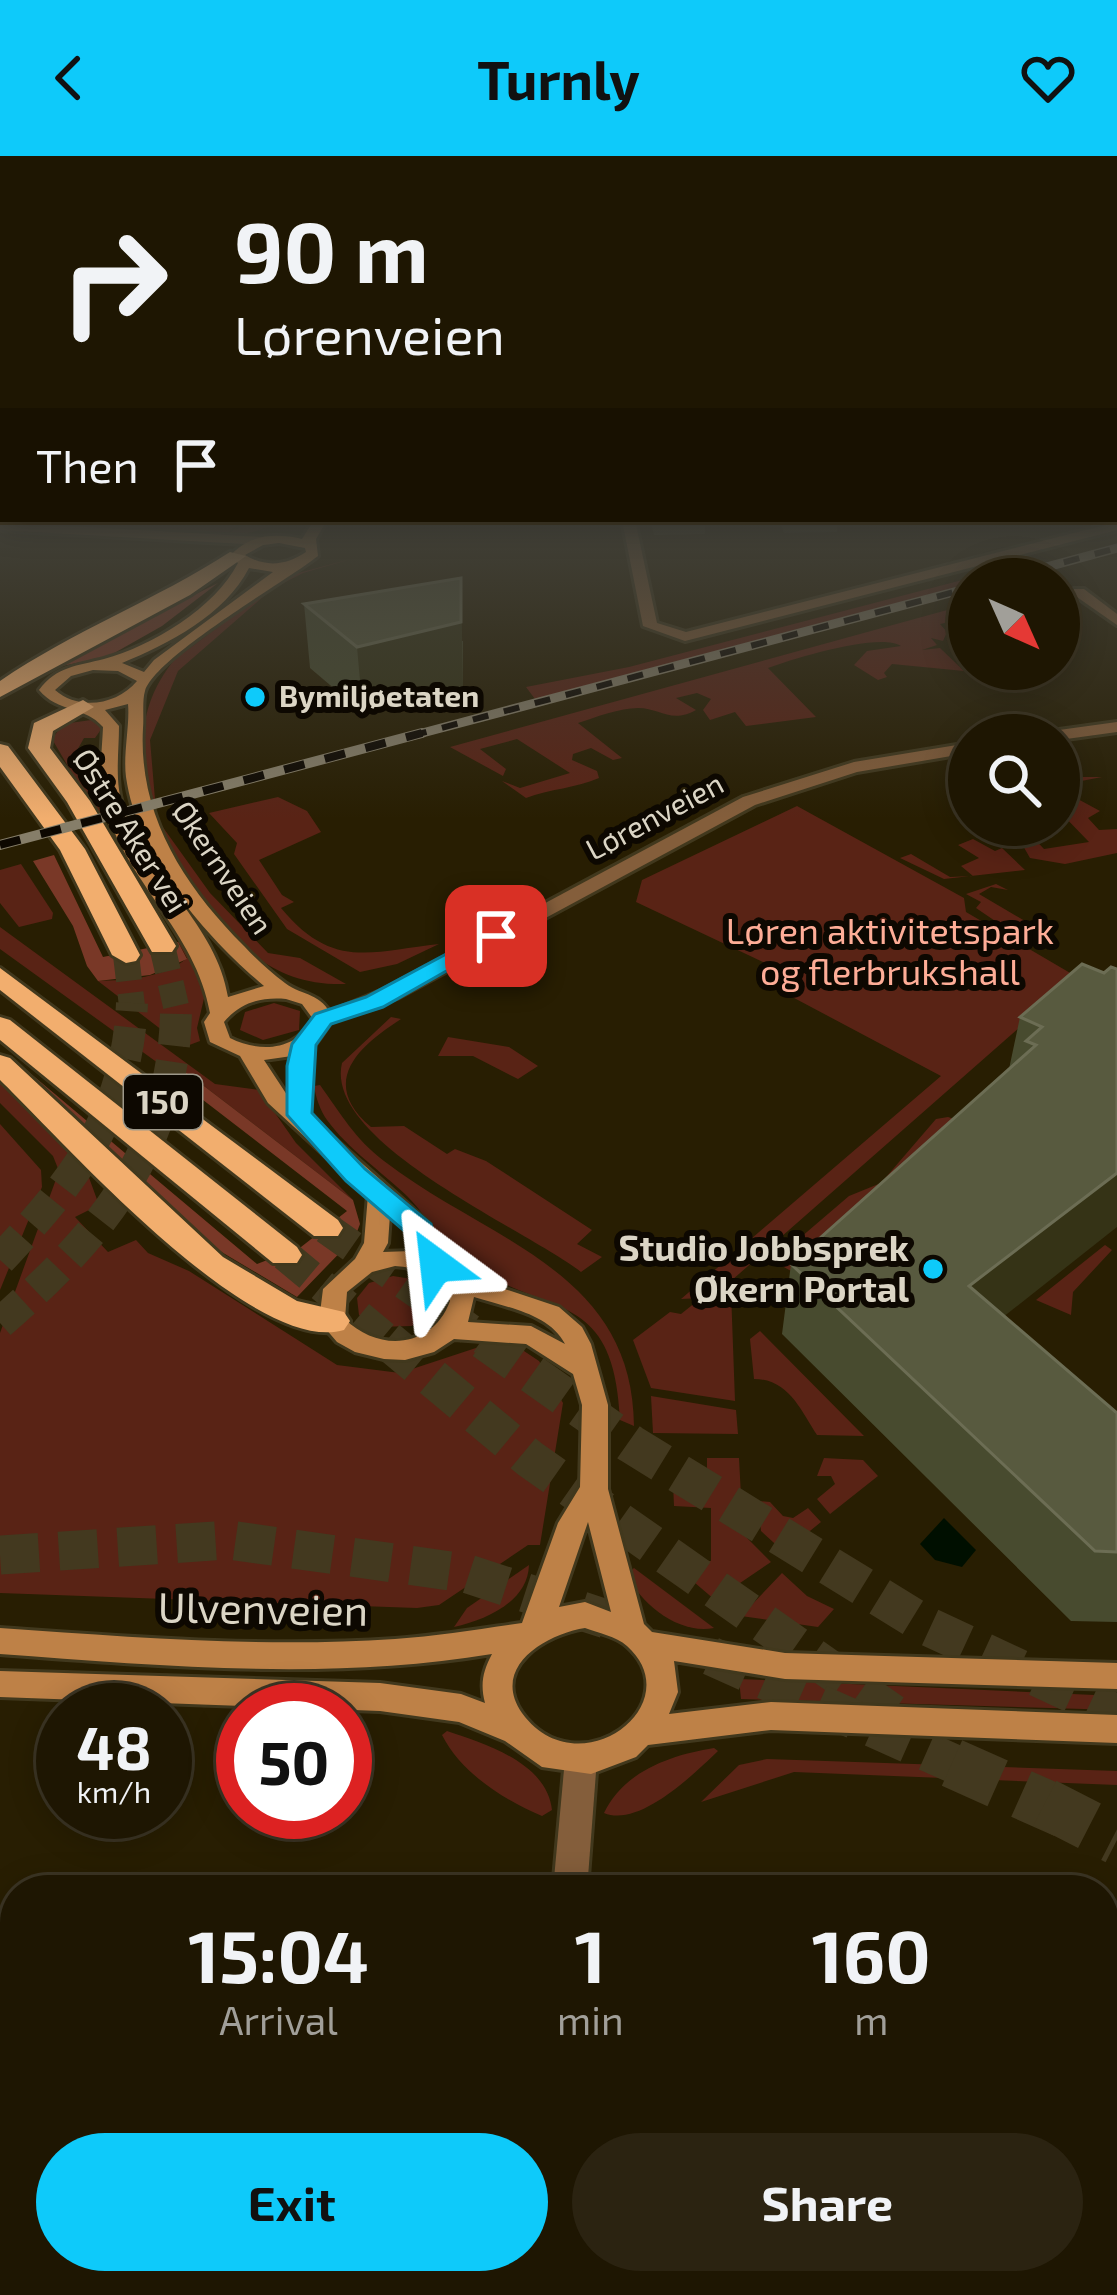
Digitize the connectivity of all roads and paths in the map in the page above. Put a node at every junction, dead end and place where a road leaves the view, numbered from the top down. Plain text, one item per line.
1 (128, 620) edge
2 (187, 620) edge
3 (224, 620) edge
4 (649, 620) edge
5 (752, 620) edge
6 (99, 665) junction
7 (50, 684) junction
8 (141, 686) junction
9 (0, 691) edge
10 (0, 705) edge
11 (88, 707) junction
12 (1117, 727) edge
13 (1080, 732) edge
14 (948, 751) edge
15 (0, 752) edge
16 (0, 787) edge
17 (60, 832) junction
18 (163, 946) tunnel mouth
19 (126, 955) tunnel mouth
20 (0, 976) edge
21 (283, 992) junction
22 (220, 1012) junction
23 (323, 1019) junction
24 (0, 1026) edge
25 (304, 1044) junction
26 (249, 1054) junction
27 (0, 1064) edge
28 (299, 1115) junction
29 (379, 1197) junction
30 (326, 1228) tunnel mouth
31 (286, 1255) tunnel mouth
32 (426, 1261) junction
33 (364, 1265) junction
34 (457, 1282) junction
35 (332, 1321) junction
36 (449, 1330) junction
37 (582, 1366) junction
38 (594, 1489) junction
39 (530, 1630) junction
40 (639, 1636) junction
41 (0, 1641) edge
42 (1117, 1676) edge
43 (0, 1684) edge
44 (1117, 1729) edge
45 (515, 1730) junction
46 (647, 1731) junction
47 (581, 1759) junction
48 (572, 1875) edge

1 - 9 highway
2 - 6 main road
3 - 8 main road
4 - 5 street
6 - 7 main road
6 - 8 main road
7 - 10 highway
7 - 11 main road
8 - 11 main road
8 - 21 main road, Økernveien
11 - 18 highway, Østre Aker vei
11 - 22 main road, Økernveien
12 - 13 street
14 - 23 street, Lørenveien
15 - 17 highway, Østre Aker vei
16 - 17 highway
17 - 19 highway, Østre Aker vei
20 - 30 highway, 150
21 - 22 main road
21 - 23 main road, Økernveien
22 - 26 main road, Økernveien
23 - 25 main road
24 - 31 highway, 150
25 - 26 main road
25 - 28 main road
26 - 28 main road
27 - 35 highway
28 - 29 main road
29 - 32 main road
29 - 33 main road
32 - 33 main road
32 - 34 main road
33 - 35 main road
34 - 36 main road
34 - 37 main road
35 - 36 main road
36 - 37 main road
37 - 38 main road
38 - 39 main road
38 - 40 main road
39 - 40 main road
39 - 41 main road, Ulvenveien
39 - 45 main road
40 - 42 main road
40 - 46 main road
43 - 45 main road
44 - 46 main road
45 - 47 main road
46 - 47 main road
47 - 48 street

